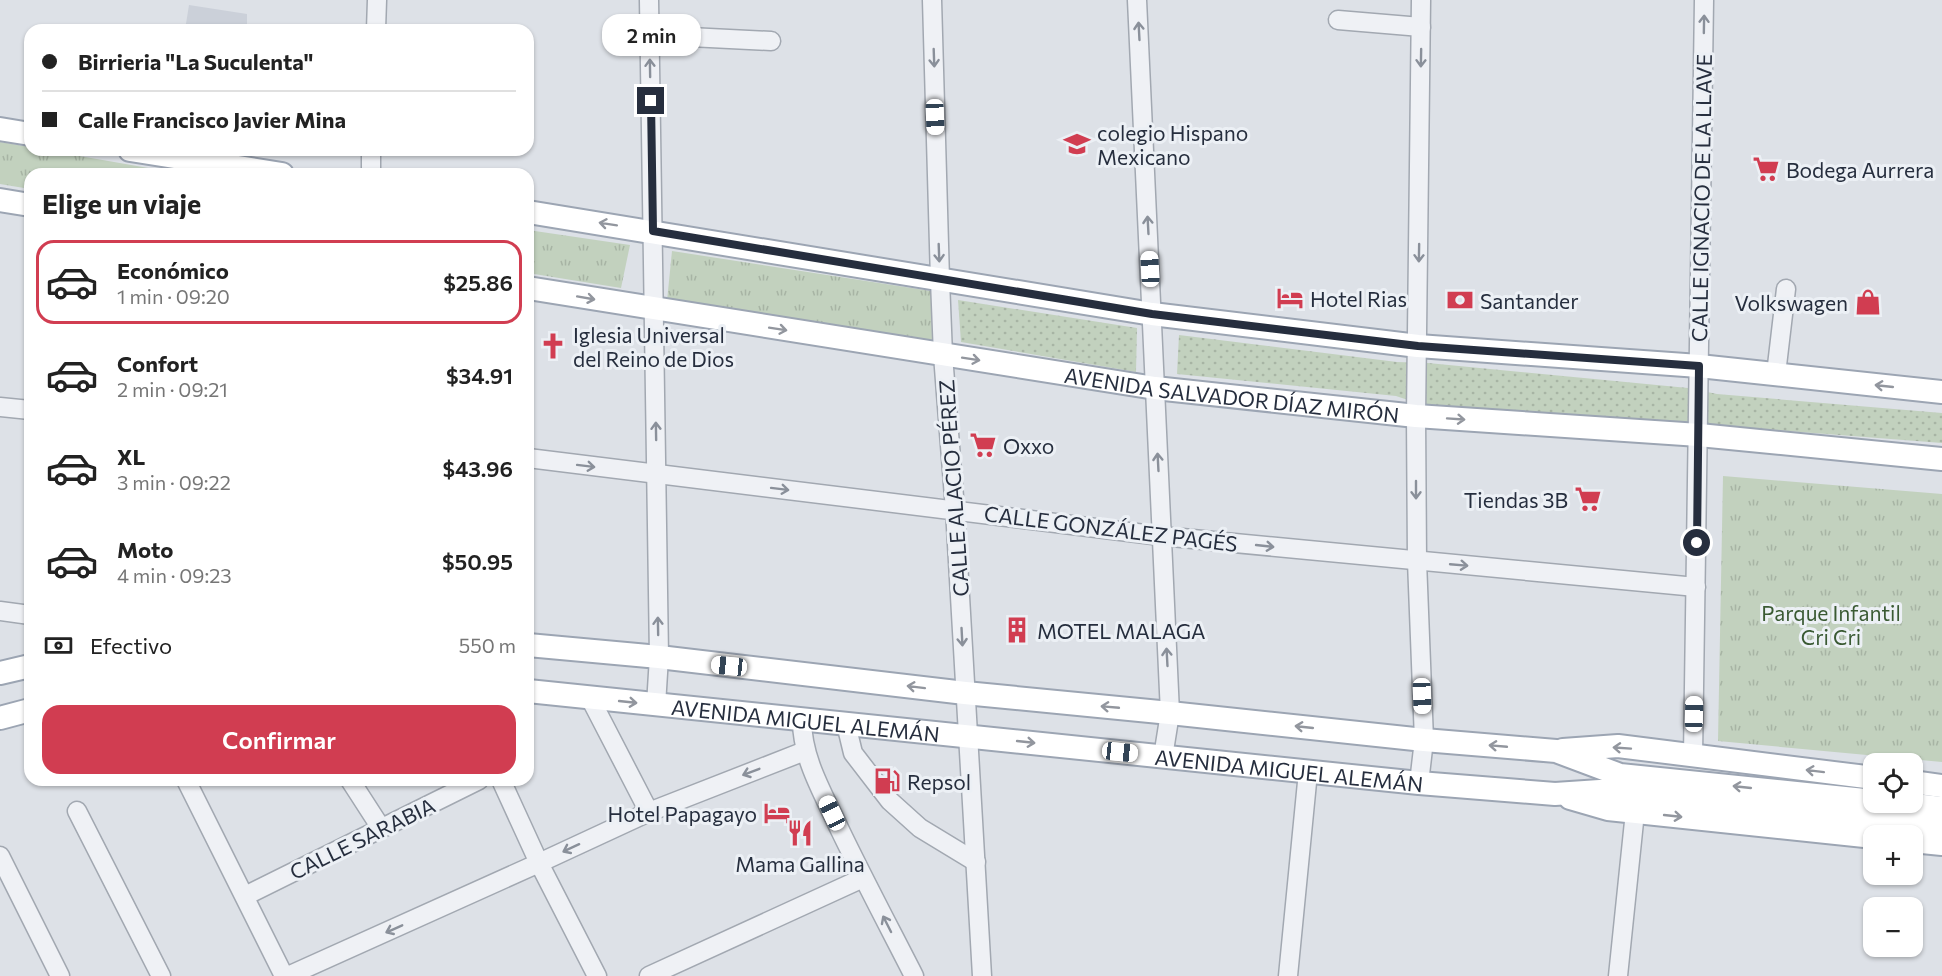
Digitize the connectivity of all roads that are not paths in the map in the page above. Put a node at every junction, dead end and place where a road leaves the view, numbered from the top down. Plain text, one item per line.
1 (377, 0) edge
2 (649, 0) edge
3 (932, 0) edge
4 (1137, 0) edge
5 (1421, 0) edge
6 (1704, 0) edge
7 (1338, 20) dead end
8 (376, 24) edge
9 (1421, 27) junction
10 (650, 35) junction
11 (771, 42) dead end
12 (0, 129) edge
13 (24, 133) edge
14 (168, 156) edge
15 (244, 168) edge
16 (0, 200) edge
17 (24, 204) edge
18 (534, 213) edge
19 (653, 231) junction
20 (940, 280) junction
21 (534, 289) edge
22 (1786, 290) dead end
23 (654, 310) junction
24 (1152, 314) junction
25 (1418, 346) junction
26 (943, 355) junction
27 (1699, 366) junction
28 (1776, 374) junction
29 (1155, 388) junction
30 (1942, 392) edge
31 (0, 407) edge
32 (24, 409) edge
33 (1416, 416) junction
34 (1699, 435) junction
35 (534, 459) edge
36 (1942, 459) edge
37 (657, 474) junction
38 (955, 510) junction
39 (1161, 536) junction
40 (1417, 561) junction
41 (1696, 586) junction
42 (0, 611) edge
43 (24, 614) edge
44 (534, 646) edge
45 (659, 657) junction
46 (24, 667) edge
47 (0, 673) edge
48 (534, 692) edge
49 (965, 693) junction
50 (590, 698) junction
51 (656, 705) junction
52 (24, 712) edge
53 (1170, 713) junction
54 (0, 718) edge
55 (802, 720) junction
56 (846, 724) junction
57 (968, 736) junction
58 (1424, 740) junction
59 (805, 751) junction
60 (1556, 751) junction
61 (1693, 756) junction
62 (1163, 757) junction
63 (1308, 772) junction
64 (1863, 777) edge
65 (1419, 783) junction
66 (1923, 783) edge
67 (189, 786) edge
68 (354, 786) edge
69 (467, 786) edge
70 (504, 786) edge
71 (1942, 786) edge
72 (1555, 794) junction
73 (1863, 803) edge
74 (1841, 806) junction
75 (1923, 806) edge
76 (1942, 808) edge
77 (77, 810) dead end
78 (649, 812) junction
79 (1635, 812) junction
80 (1942, 825) edge
81 (381, 828) junction
82 (1863, 836) edge
83 (1923, 842) edge
84 (1942, 844) edge
85 (0, 856) edge
86 (976, 862) junction
87 (539, 863) junction
88 (863, 878) junction
89 (245, 896) junction
90 (60, 976) edge
91 (160, 976) edge
92 (286, 976) edge
93 (597, 976) edge
94 (649, 976) edge
95 (914, 976) edge
96 (982, 976) edge
97 (1288, 976) edge
98 (1618, 976) edge

1 - 8 street
2 - 10 street
3 -> 20 street, CALLE ALACIO PÉREZ
24 -> 4 street
5 - 9 street
27 -> 6 street, CALLE IGNACIO DE LA LLAVE
7 - 9 street
9 -> 25 street
10 - 11 street
19 -> 10 street
12 - 13 main road
14 - 15 main road
16 - 17 main road
19 -> 18 main road
19 - 20 main road
19 - 23 street
20 - 24 main road
20 - 26 street, CALLE ALACIO PÉREZ
21 -> 23 main road, AVENIDA SALVADOR DÍAZ MIRÓN
22 - 28 street
23 -> 26 main road, AVENIDA SALVADOR DÍAZ MIRÓN
37 -> 23 street
24 - 25 main road
24 - 29 street
25 - 27 main road
25 - 33 street
26 -> 29 main road, AVENIDA SALVADOR DÍAZ MIRÓN
26 - 38 street, CALLE ALACIO PÉREZ
27 - 28 main road
27 - 34 street, CALLE IGNACIO DE LA LLAVE
30 -> 28 main road
29 - 33 main road, AVENIDA SALVADOR DÍAZ MIRÓN
39 -> 29 street
31 - 32 street
33 -> 34 main road, AVENIDA SALVADOR DÍAZ MIRÓN
33 -> 40 street
34 - 36 main road, AVENIDA SALVADOR DÍAZ MIRÓN
34 - 41 street, CALLE IGNACIO DE LA LLAVE
35 -> 37 street, CALLE GONZÁLEZ PAGÉS
37 -> 38 street, CALLE GONZÁLEZ PAGÉS
45 -> 37 street
38 - 39 street, CALLE GONZÁLEZ PAGÉS
38 -> 49 street, CALLE ALACIO PÉREZ
39 -> 40 street, CALLE GONZÁLEZ PAGÉS
53 -> 39 street
40 -> 41 street, CALLE GONZÁLEZ PAGÉS
40 - 58 street
41 - 61 street, CALLE IGNACIO DE LA LLAVE
42 - 43 street
44 - 45 main road, AVENIDA MIGUEL ALEMÁN
49 -> 45 main road, AVENIDA MIGUEL ALEMÁN
45 - 51 street
46 - 47 main road
48 - 50 main road, AVENIDA MIGUEL ALEMÁN
53 -> 49 main road, AVENIDA MIGUEL ALEMÁN
49 - 57 street, CALLE ALACIO PÉREZ
50 -> 51 main road, AVENIDA MIGUEL ALEMÁN
50 - 78 street
51 - 55 main road, AVENIDA MIGUEL ALEMÁN
52 - 54 main road
58 -> 53 main road, AVENIDA MIGUEL ALEMÁN
53 - 62 street
55 - 56 main road, AVENIDA MIGUEL ALEMÁN
55 - 59 street
56 - 57 main road, AVENIDA MIGUEL ALEMÁN
56 - 86 street
57 -> 62 main road, AVENIDA MIGUEL ALEMÁN
57 - 86 street, CALLE ALACIO PÉREZ
60 -> 58 main road, AVENIDA MIGUEL ALEMÁN
58 - 65 street
59 -> 78 street
59 - 88 street
61 -> 60 main road
74 -> 60 main road, AVENIDA MIGUEL ALEMÁN
64 -> 61 main road
62 - 63 main road, AVENIDA MIGUEL ALEMÁN
63 - 65 main road, AVENIDA MIGUEL ALEMÁN
63 - 97 street
65 - 72 main road, AVENIDA MIGUEL ALEMÁN
66 - 71 main road
67 - 89 street
68 - 81 street
69 - 81 street, CALLE SARABIA
70 - 87 street
72 - 74 main road, AVENIDA MIGUEL ALEMÁN
72 - 79 main road
73 - 74 main road, AVENIDA MIGUEL ALEMÁN
74 - 80 main road, AVENIDA MIGUEL ALEMÁN
75 - 76 main road
77 - 91 street
78 -> 87 street
79 -> 82 main road
79 - 98 street
81 - 89 street, CALLE SARABIA
83 - 84 main road
85 - 90 street
86 - 96 street, CALLE ALACIO PÉREZ
87 -> 92 street
87 - 93 street
88 - 94 street
95 -> 88 street
89 - 92 street

